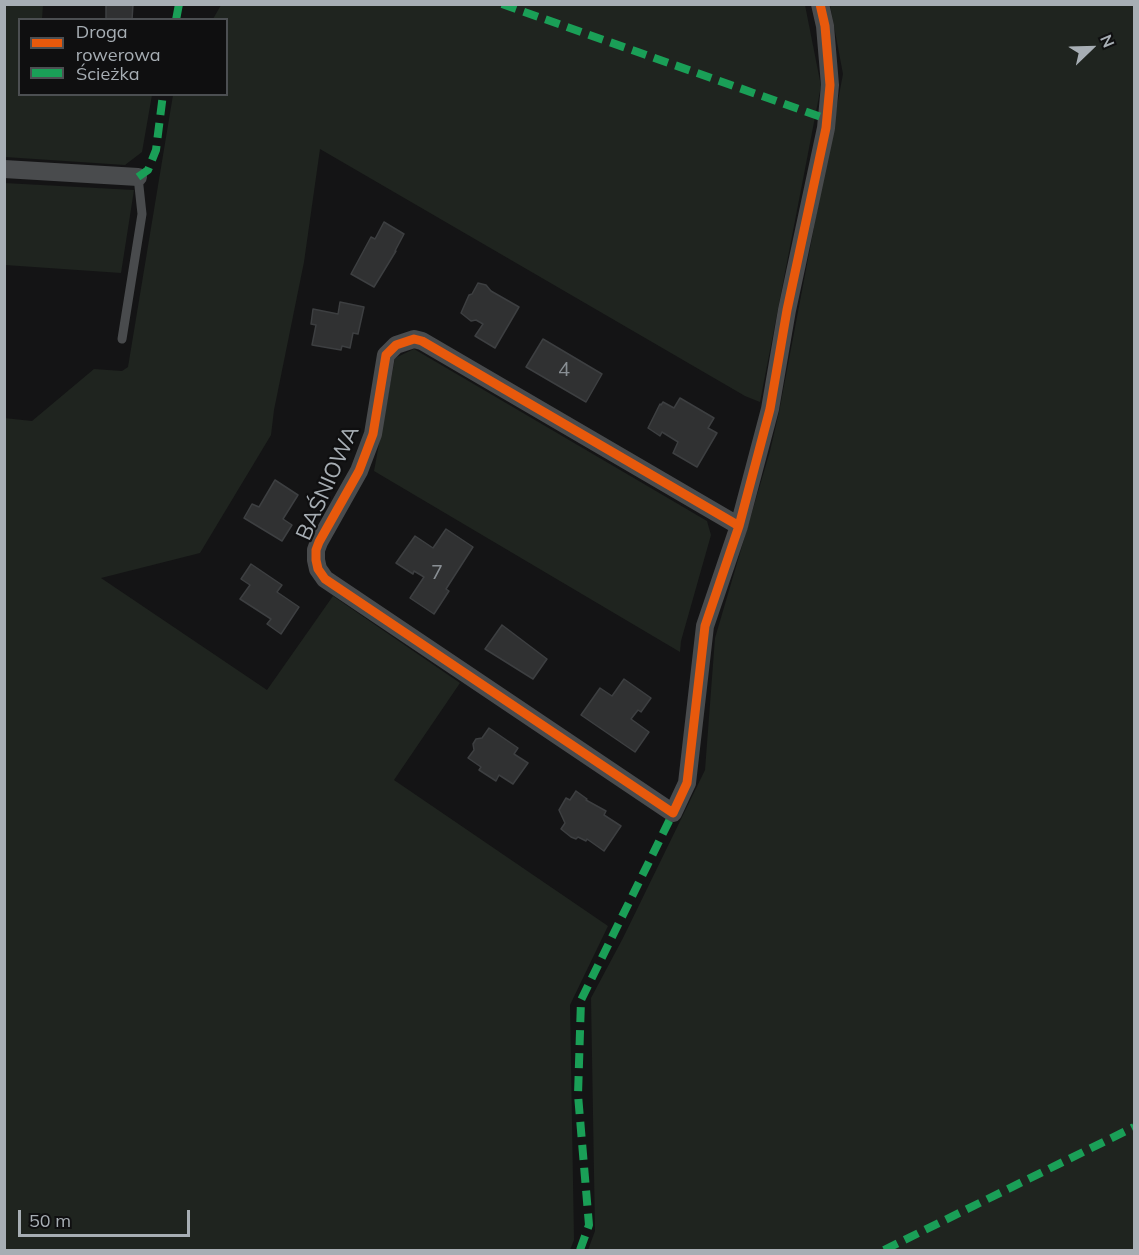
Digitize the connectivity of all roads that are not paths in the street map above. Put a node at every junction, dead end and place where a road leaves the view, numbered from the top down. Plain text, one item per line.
1 (820, 4) edge
2 (4, 170) edge
3 (138, 177) joint
4 (122, 339) dead end
5 (739, 526) junction

1 - 5 street
2 - 3 street
3 - 4 lane
5 - 5 street, BAŚNIOWA

